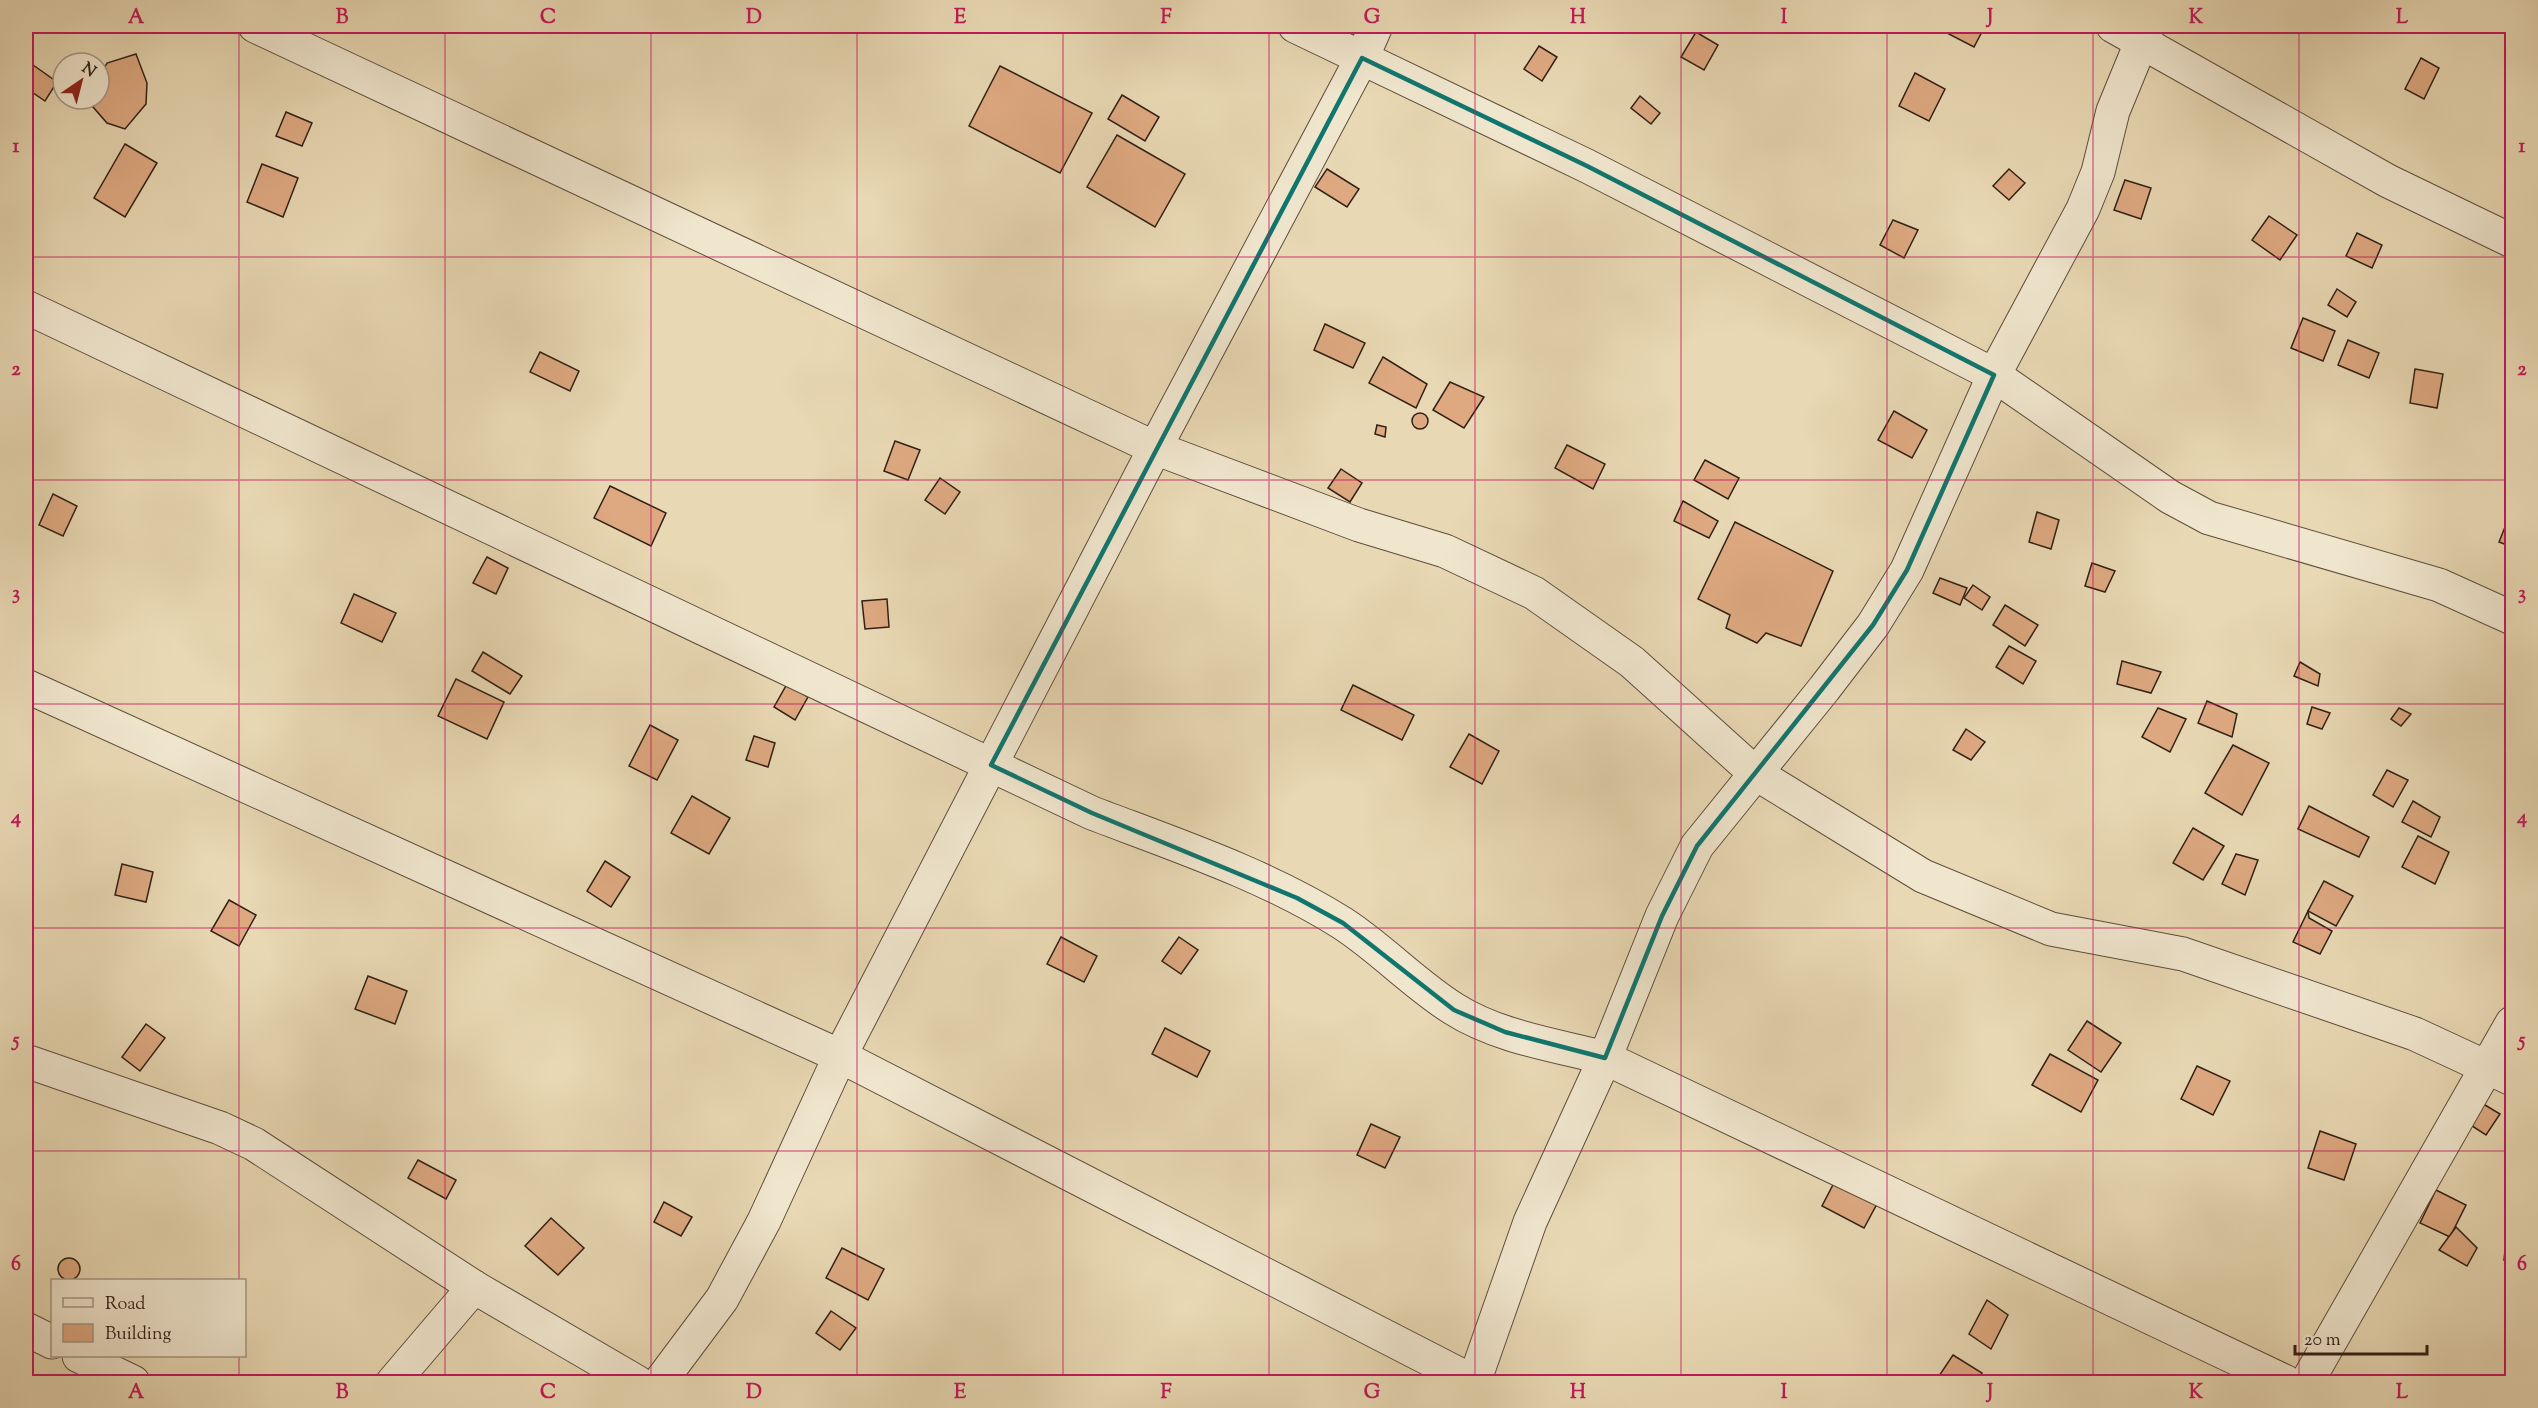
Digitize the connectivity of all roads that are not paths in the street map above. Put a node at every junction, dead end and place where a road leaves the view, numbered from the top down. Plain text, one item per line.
1 (255, 26) edge
2 (1295, 26) edge
3 (1376, 26) edge
4 (2133, 30) edge
5 (1362, 58) junction
6 (2512, 241) edge
7 (26, 307) edge
8 (1994, 375) junction
9 (1155, 448) junction
10 (2512, 618) edge
11 (26, 686) edge
12 (991, 765) junction
13 (1755, 773) junction
14 (2512, 1023) edge
15 (840, 1056) junction
16 (1605, 1058) junction
17 (26, 1060) edge
18 (2499, 1073) edge
19 (474, 1287) junction
20 (26, 1329) edge
21 (51, 1342) edge
22 (81, 1357) edge
23 (133, 1383) edge
24 (393, 1383) edge
25 (637, 1383) edge
26 (660, 1383) edge
27 (1474, 1383) edge
28 (2286, 1383) edge
29 (2307, 1383) edge

1 - 9 street
2 - 5 street
3 - 5 street
4 - 6 street
4 - 8 street
5 - 8 street
5 - 9 street
7 - 12 street
8 - 10 street
8 - 13 street
9 - 12 street
9 - 13 street
11 - 15 street
12 - 15 street
12 - 16 street
13 - 16 street
13 - 18 street
14 - 18 street
15 - 26 street
15 - 27 street
16 - 27 street
16 - 28 street
17 - 19 street
18 - 29 street
19 - 24 street
19 - 25 street
20 - 21 street
22 - 23 street

